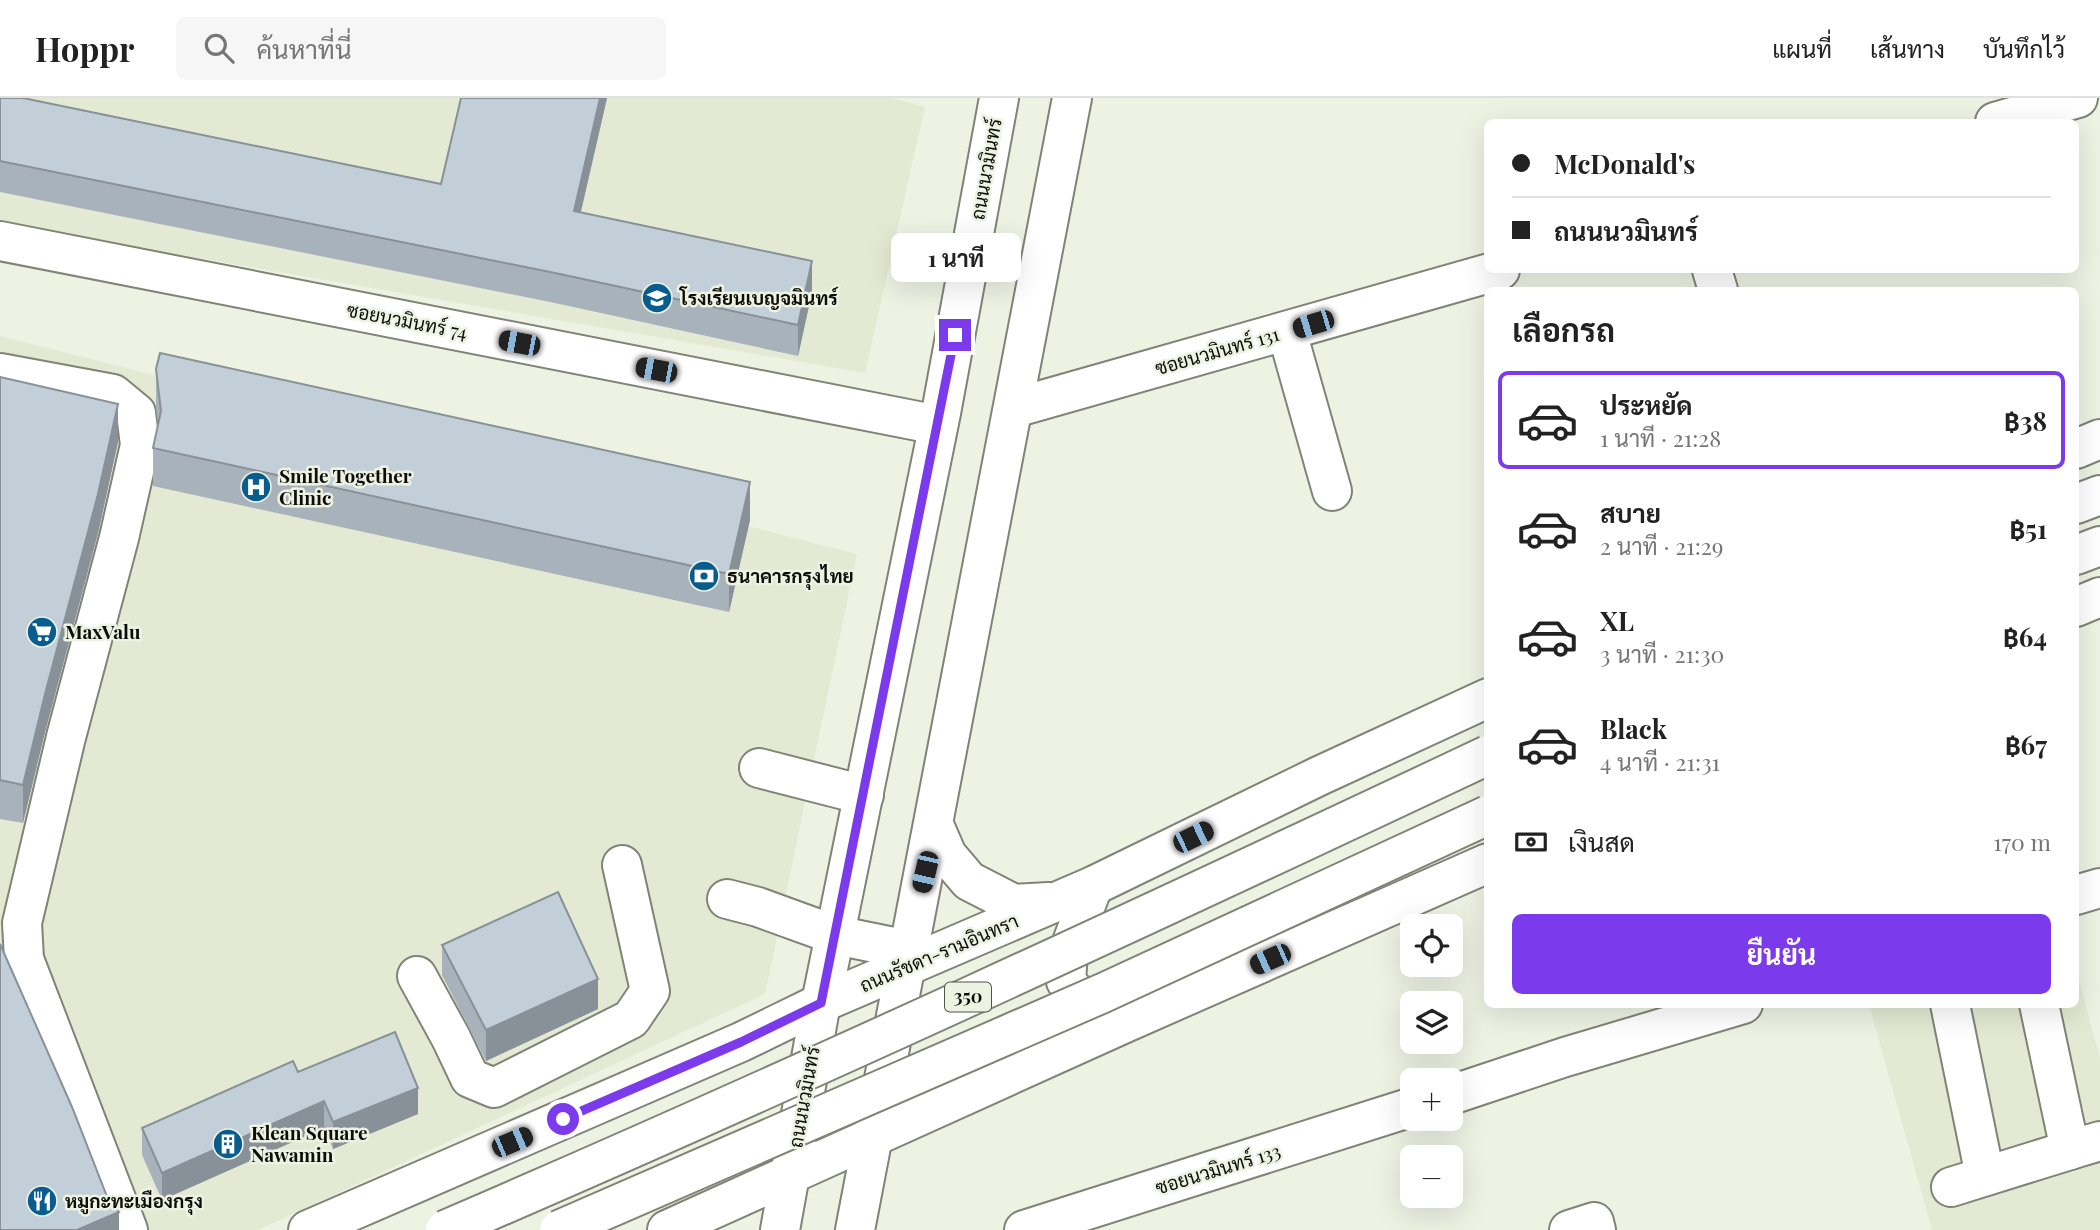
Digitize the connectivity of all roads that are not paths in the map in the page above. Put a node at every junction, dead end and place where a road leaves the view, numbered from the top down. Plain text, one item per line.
1 (1072, 98) edge
2 (2078, 98) edge
3 (991, 99) edge
4 (2005, 119) edge
5 (0, 241) edge
6 (1492, 278) edge
7 (1287, 332) junction
8 (0, 373) edge
9 (1014, 408) junction
10 (938, 425) junction
11 (2100, 439) edge
12 (2079, 448) edge
13 (1332, 491) dead end
14 (2100, 495) edge
15 (2079, 503) edge
16 (2100, 546) edge
17 (2079, 554) edge
18 (2100, 597) edge
19 (2079, 606) edge
20 (1484, 700) edge
21 (1484, 757) edge
22 (759, 768) dead end
23 (864, 795) junction
24 (1484, 816) edge
25 (934, 825) junction
26 (622, 865) dead end
27 (1484, 865) edge
28 (1093, 887) junction
29 (2100, 888) edge
30 (2079, 894) edge
31 (727, 899) dead end
32 (1057, 901) junction
33 (835, 935) junction
34 (907, 959) junction
35 (417, 976) dead end
36 (821, 1003) junction
37 (1730, 1008) edge
38 (1950, 1008) edge
39 (2040, 1008) edge
40 (1125, 1023) junction
41 (1463, 1091) edge
42 (1400, 1112) edge
43 (872, 1137) junction
44 (2085, 1145) edge
45 (790, 1174) junction
46 (672, 1229) edge
47 (128, 1230) edge
48 (308, 1230) edge
49 (445, 1230) edge
50 (559, 1230) edge
51 (780, 1230) edge
52 (855, 1230) edge
53 (1024, 1230) edge
54 (1569, 1230) edge
55 (1595, 1230) edge

1 - 9 main road
2 - 4 main road
3 - 10 main road, ถนนนวมินทร์
5 - 10 main road, ซอยนวมินทร์ 74
6 - 7 main road, ซอยนวมินทร์ 131
7 - 9 main road, ซอยนวมินทร์ 131
7 - 13 main road
8 - 47 main road
9 - 25 main road
10 - 23 main road, ถนนนวมินทร์
11 - 12 main road
14 - 15 main road
16 - 17 main road
18 - 19 main road
20 - 28 main road, ถนนรัชดา-รามอินทรา
21 - 49 main road, 350, bridge
22 - 23 main road
23 - 33 main road, ถนนนวมินทร์
24 - 50 main road, 350, bridge
25 - 32 main road
25 - 34 main road
26 - 35 main road
27 - 40 main road
28 - 32 main road, ถนนรัชดา-รามอินทรา
28 - 40 main road
29 - 30 main road
31 - 33 main road
32 - 34 main road, ถนนรัชดา-รามอินทรา
33 - 34 main road
33 - 36 main road, ถนนนวมินทร์
34 - 36 main road, ถนนรัชดา-รามอินทรา
34 - 43 main road
36 - 45 main road, ถนนนวมินทร์
36 - 48 main road, ถนนรัชดา-รามอินทรา
37 - 41 main road
38 - 44 main road
39 - 44 main road
40 - 43 main road
42 - 53 main road, ซอยนวมินทร์ 133
43 - 45 main road
43 - 52 main road
45 - 46 main road
45 - 51 main road, ถนนนวมินทร์
54 - 55 main road

